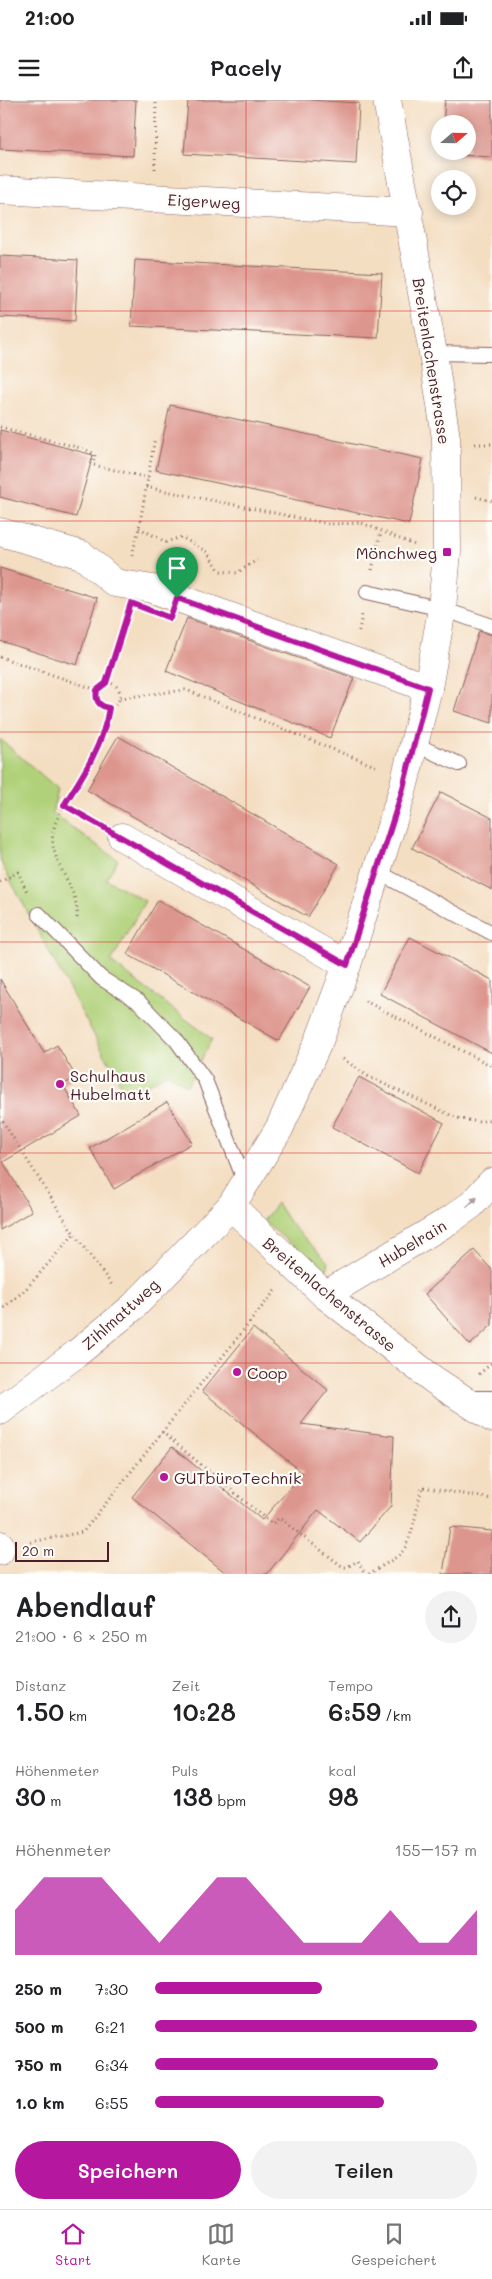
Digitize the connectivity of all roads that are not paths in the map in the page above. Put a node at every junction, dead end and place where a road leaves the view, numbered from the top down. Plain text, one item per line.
1 (387, 100) edge
2 (0, 190) edge
3 (409, 212) junction
4 (433, 353) junction
5 (492, 354) edge
6 (0, 532) edge
7 (367, 592) dead end
8 (442, 609) junction
9 (492, 626) edge
10 (428, 688) junction
11 (414, 744) junction
12 (459, 764) dead end
13 (122, 837) road end
14 (376, 871) junction
15 (39, 914) dead end
16 (492, 933) edge
17 (347, 965) junction
18 (245, 1182) junction
19 (492, 1182) edge
20 (231, 1206) junction
21 (325, 1295) junction
22 (461, 1398) junction
23 (492, 1398) edge
24 (0, 1411) edge
25 (492, 1418) edge
26 (0, 1545) edge
27 (0, 1551) edge

1 - 3 street, Breitenlachenstrasse
2 - 3 street, Eigerweg
3 - 4 street, Breitenlachenstrasse
4 - 5 lane
4 - 8 street, Breitenlachenstrasse
6 - 10 street
7 - 8 lane
8 - 9 lane
8 - 10 street, Breitenlachenstrasse
10 - 11 street, Breitenlachenstrasse
11 - 12 lane
11 - 14 street, Breitenlachenstrasse
13 - 17 street
14 - 16 lane
14 - 17 street, Breitenlachenstrasse
15 - 18 lane
17 - 18 street, Breitenlachenstrasse
18 - 20 street, Breitenlachenstrasse
21 -> 19 street, Hubelrain
20 - 21 street, Breitenlachenstrasse
20 - 24 street, Zihlmattweg
21 - 22 street, Breitenlachenstrasse
22 - 23 lane
22 - 25 street, Breitenlachenstrasse
26 - 27 street

